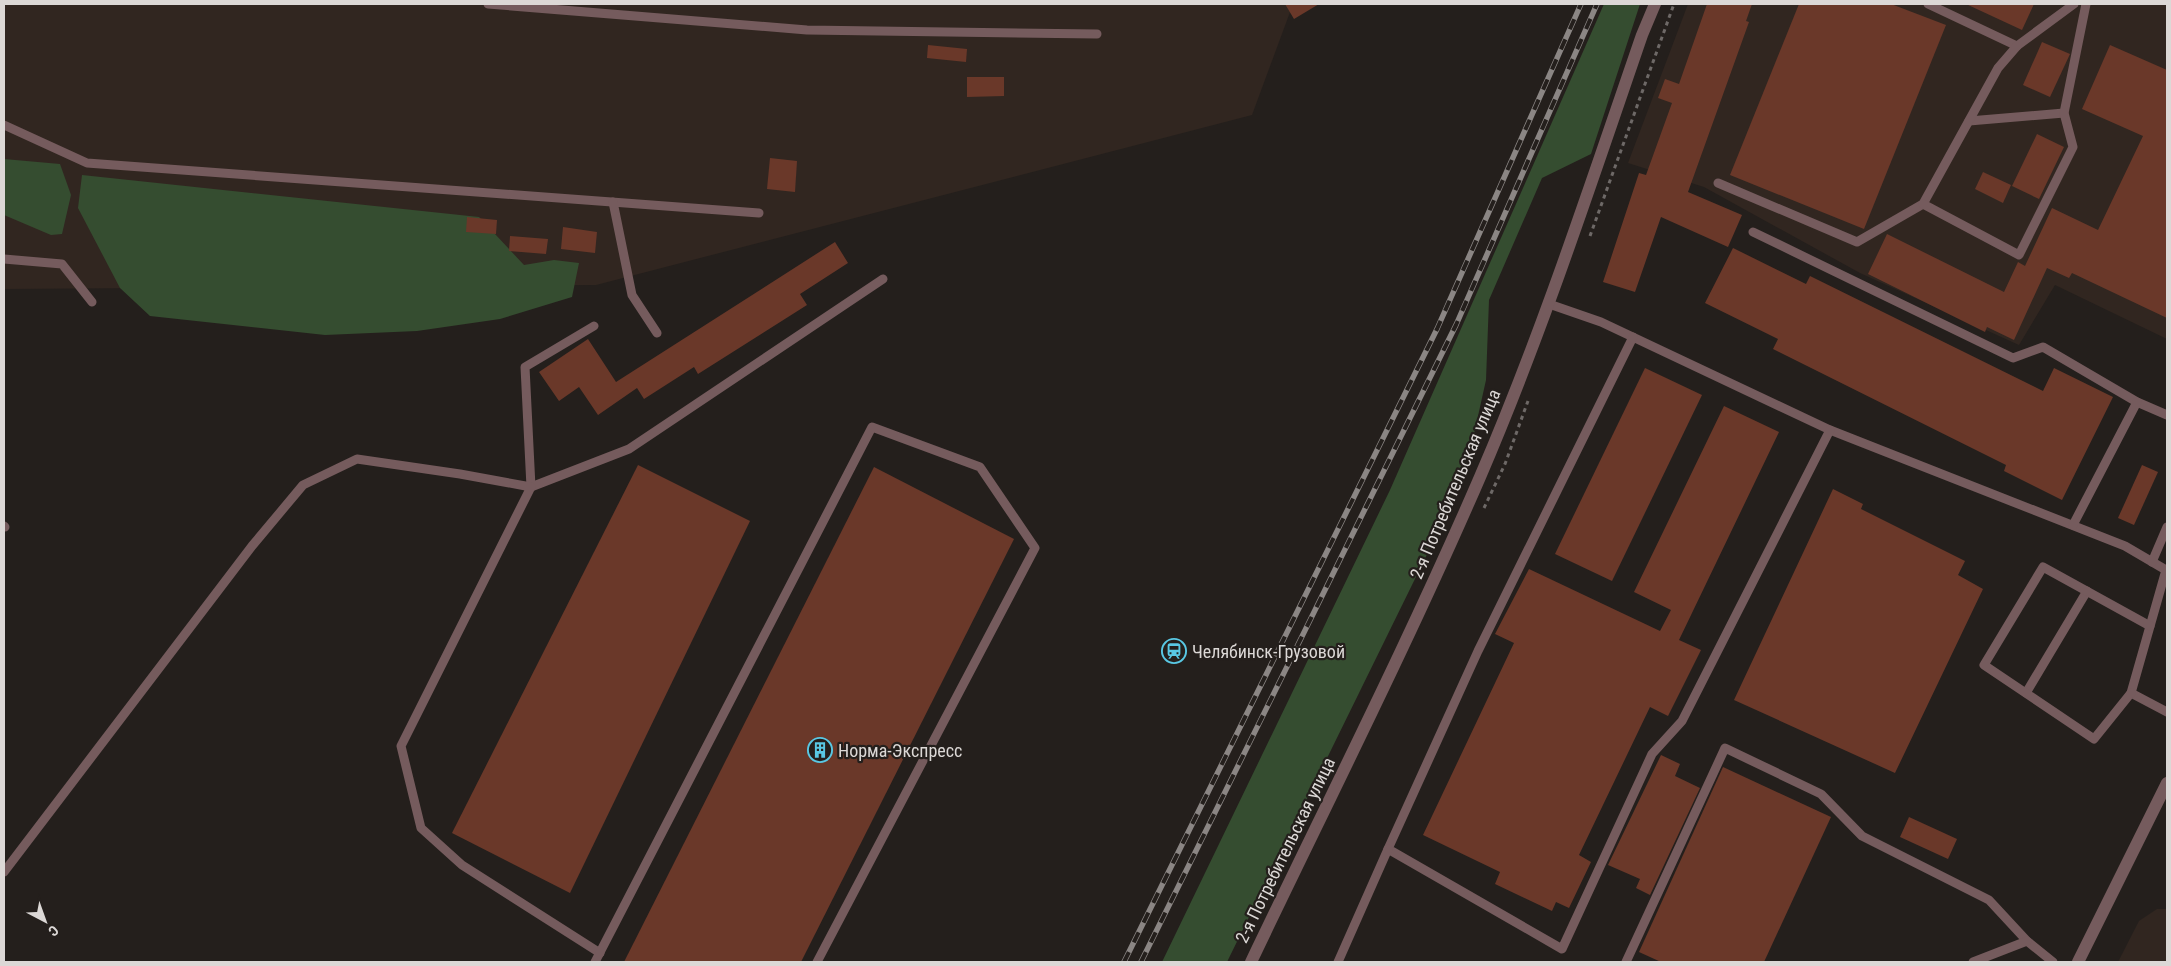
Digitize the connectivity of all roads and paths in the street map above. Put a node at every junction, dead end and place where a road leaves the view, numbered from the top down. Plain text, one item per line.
1 (488, 4) edge
2 (1655, 4) edge
3 (1928, 4) edge
4 (2074, 4) edge
5 (2086, 4) edge
6 (1097, 34) dead end
7 (2018, 46) junction
8 (2064, 113) junction
9 (1969, 121) junction
10 (4, 125) edge
11 (1718, 183) dead end
12 (613, 202) junction
13 (1923, 204) junction
14 (759, 213) dead end
15 (1753, 232) dead end
16 (4, 260) edge
17 (883, 278) dead end
18 (92, 302) dead end
19 (1549, 304) junction
20 (594, 326) dead end
21 (657, 333) dead end
22 (1633, 337) junction
23 (2137, 402) junction
24 (2167, 415) edge
25 (1830, 430) junction
26 (531, 487) junction
27 (2073, 525) junction
28 (2167, 527) edge
29 (2152, 562) junction
30 (2087, 591) junction
31 (2150, 626) junction
32 (2131, 693) junction
33 (2026, 694) junction
34 (2167, 712) edge
35 (2167, 783) edge
36 (1388, 849) junction
37 (4, 872) edge
38 (2027, 941) junction
39 (600, 953) junction
40 (595, 962) edge
41 (817, 962) edge
42 (1251, 962) edge
43 (1338, 962) edge
44 (1626, 962) edge
45 (1974, 962) edge
46 (2052, 962) edge
47 (2078, 962) edge

1 - 6 lane
2 - 19 street, 2-я Потребительская улица
3 - 7 lane
4 - 7 lane
5 - 8 lane
7 - 9 lane
8 - 9 lane
8 - 13 lane
9 - 13 lane
10 - 12 lane
11 - 13 lane
12 - 14 lane
12 - 21 lane
15 - 23 lane
16 - 18 lane
17 - 26 lane
19 - 22 lane
19 - 42 street, 2-я Потребительская улица
20 - 26 lane
22 - 25 lane
22 - 36 lane
23 - 24 lane
23 - 27 lane
25 - 27 lane
25 - 36 lane
26 - 37 lane
26 - 39 lane
27 - 29 lane
28 - 29 lane
29 - 31 lane
30 - 31 lane
30 - 33 lane
30 - 33 lane
31 - 32 lane
32 - 33 lane
32 - 34 lane
35 - 47 street
36 - 43 lane
38 - 44 lane
38 - 45 lane
38 - 46 lane
39 - 40 lane
39 - 41 lane

